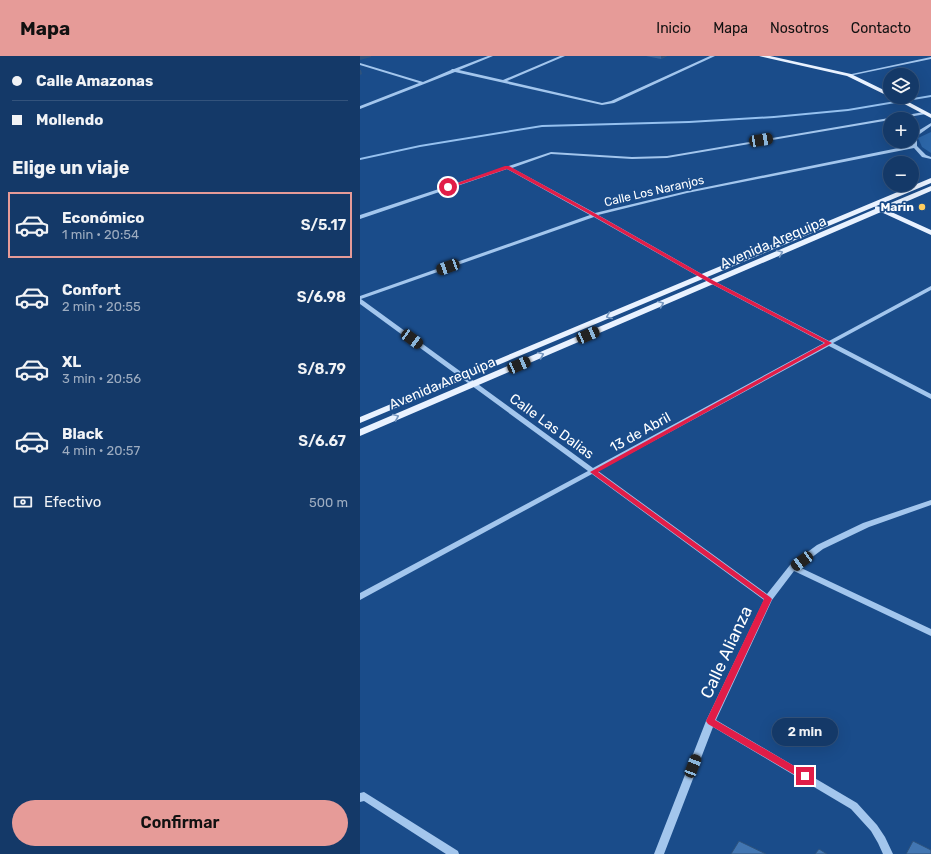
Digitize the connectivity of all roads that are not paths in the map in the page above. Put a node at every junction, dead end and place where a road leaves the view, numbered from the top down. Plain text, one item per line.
1 (492, 56) edge
2 (563, 56) edge
3 (713, 56) edge
4 (762, 56) edge
5 (778, 56) edge
6 (931, 58) edge
7 (360, 64) edge
8 (825, 69) junction
9 (453, 70) junction
10 (849, 75) junction
11 (502, 82) junction
12 (423, 83) junction
13 (883, 92) edge
14 (907, 104) edge
15 (360, 108) edge
16 (922, 112) junction
17 (931, 116) edge
18 (931, 124) edge
19 (919, 132) edge
20 (905, 148) edge
21 (917, 148) edge
22 (931, 158) edge
23 (507, 167) junction
24 (931, 180) edge
25 (931, 188) edge
26 (871, 206) junction
27 (882, 210) junction
28 (594, 215) junction
29 (360, 217) edge
30 (931, 233) edge
31 (702, 277) junction
32 (712, 282) junction
33 (931, 288) edge
34 (360, 300) edge
35 (830, 343) junction
36 (463, 377) junction
37 (473, 384) junction
38 (931, 397) edge
39 (360, 420) edge
40 (360, 432) edge
41 (593, 472) junction
42 (931, 502) edge
43 (793, 567) junction
44 (360, 597) edge
45 (768, 599) junction
46 (931, 633) edge
47 (711, 721) junction
48 (362, 797) edge
49 (454, 854) edge
50 (659, 854) edge
51 (888, 854) edge

1 - 9 street
2 - 11 street
3 - 11 street
4 - 8 main road
5 - 8 main road
6 - 10 street
7 - 12 street
8 - 10 main road
9 - 11 street
9 - 12 street
10 - 13 main road
12 - 15 street
14 - 16 main road
16 - 17 main road
16 - 23 street
18 - 19 street
20 - 28 street, Calle Los Naranjos
21 - 22 street
23 - 28 street
23 - 29 street
24 - 26 main road, Avenida Arequipa
25 - 27 main road, Avenida Arequipa
26 - 27 main road
26 - 31 main road, Avenida Arequipa
27 - 30 main road
32 -> 27 main road, Avenida Arequipa
28 - 31 street
28 - 34 street, Calle Los Naranjos
31 - 32 street
31 -> 36 main road, Avenida Arequipa
32 - 35 street
37 -> 32 main road, Avenida Arequipa
33 - 35 street, 13 de Abril
34 - 36 street, Calle Las Dalias
35 - 38 street
35 - 41 street, 13 de Abril
36 - 37 street, Calle Las Dalias
36 - 39 main road, Avenida Arequipa
40 -> 37 main road, Avenida Arequipa
37 - 41 street, Calle Las Dalias
41 - 44 street, 13 de Abril
41 - 45 street, Calle Las Dalias
42 - 43 street, Calle Alianza
43 - 45 street, Calle Alianza
43 - 46 street
45 - 47 street, Calle Alianza
47 - 50 street, Calle Alianza
47 - 51 street
48 - 49 street

